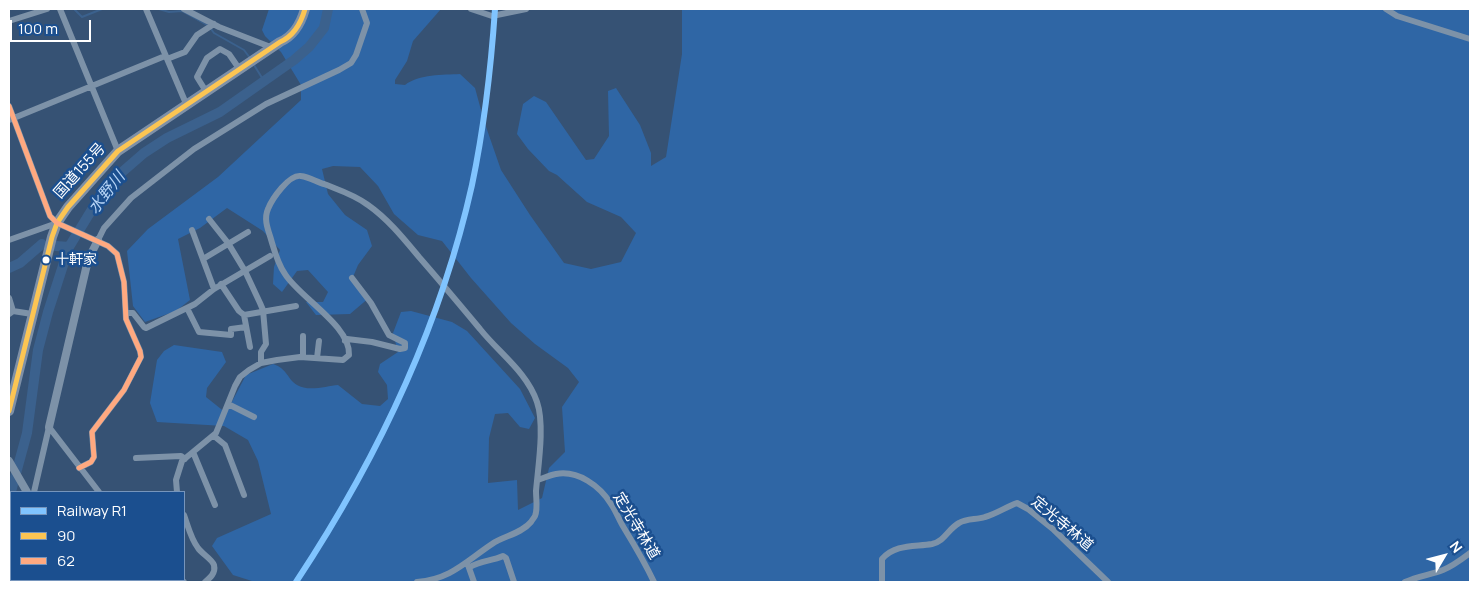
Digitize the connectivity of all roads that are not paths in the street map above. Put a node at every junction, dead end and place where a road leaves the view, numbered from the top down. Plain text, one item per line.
1 (47, 9) edge
2 (60, 9) edge
3 (146, 9) edge
4 (184, 9) edge
5 (305, 9) edge
6 (362, 9) edge
7 (471, 9) edge
8 (526, 9) edge
9 (1386, 9) edge
10 (9, 21) edge
11 (214, 24) junction
12 (1470, 40) edge
13 (271, 49) junction
14 (166, 57) junction
15 (248, 65) junction
16 (91, 86) junction
17 (207, 93) junction
18 (9, 106) edge
19 (187, 106) junction
20 (11, 119) edge
21 (118, 150) junction
22 (209, 219) dead end
23 (60, 224) junction
24 (192, 230) dead end
25 (248, 232) dead end
26 (9, 240) edge
27 (98, 240) junction
28 (228, 244) junction
29 (270, 256) dead end
30 (203, 259) junction
31 (245, 271) junction
32 (352, 278) dead end
33 (221, 284) junction
34 (214, 289) junction
35 (9, 298) edge
36 (296, 306) dead end
37 (187, 308) junction
38 (263, 312) junction
39 (11, 313) edge
40 (32, 314) junction
41 (127, 314) junction
42 (244, 315) junction
43 (246, 327) junction
44 (303, 336) dead end
45 (319, 341) dead end
46 (345, 341) junction
47 (250, 347) dead end
48 (304, 358) junction
49 (317, 358) junction
50 (262, 363) junction
51 (228, 404) junction
52 (9, 411) edge
53 (254, 417) dead end
54 (49, 427) junction
55 (214, 436) junction
56 (193, 452) junction
57 (136, 458) dead end
58 (185, 459) junction
59 (9, 461) edge
60 (79, 468) junction
61 (538, 480) junction
62 (26, 491) edge
63 (34, 491) edge
64 (98, 491) edge
65 (177, 491) edge
66 (244, 495) dead end
67 (215, 505) dead end
68 (186, 529) edge
69 (1470, 553) edge
70 (468, 565) junction
71 (435, 581) edge
72 (205, 582) edge
73 (417, 582) edge
74 (474, 582) edge
75 (514, 582) edge
76 (654, 582) edge
77 (882, 582) edge
78 (1108, 582) edge
79 (1405, 582) edge

1 - 10 street
2 - 16 street
3 - 14 street
4 - 11 street
5 - 13 highway, 国道155号
6 - 27 street
7 - 8 street
9 - 12 street
11 - 13 street
11 - 14 street
13 - 15 highway, 国道155号
14 - 16 street
14 - 19 street
15 - 17 highway, 国道155号
15 - 17 street
16 - 20 street
16 - 21 street
17 - 19 highway, 国道155号
18 - 20 street
19 - 21 highway, 国道155号
20 - 23 street
21 - 23 highway, 国道155号
22 - 28 street
23 - 26 street
23 - 27 street
23 - 40 highway, 国道155号
24 - 30 street
25 - 28 street
27 - 41 street
27 - 54 street
28 - 30 street
28 - 31 street
29 - 31 street
30 - 34 street
31 - 33 street
31 - 38 street
32 - 46 street
33 - 34 street
33 - 42 street
34 - 37 street
35 - 39 street
36 - 38 street
37 - 41 street
37 - 43 street
38 - 42 street
38 - 50 street
39 - 40 street
40 - 52 highway, 国道155号
41 - 60 street
42 - 43 street
43 - 47 street
44 - 48 street
45 - 49 street
46 - 49 street
46 - 61 street
48 - 49 street
48 - 50 street
50 - 51 street
51 - 53 street
51 - 55 street
54 - 60 street
54 - 63 street
55 - 56 street
55 - 66 street
56 - 58 street
56 - 67 street
57 - 58 street
58 - 65 street
59 - 62 street
60 - 64 street
61 - 70 street
61 - 76 street, 定光寺林道
68 - 72 street
69 - 79 street
70 - 71 street
70 - 74 street
70 - 75 street
71 - 73 street
77 - 78 street, 定光寺林道

